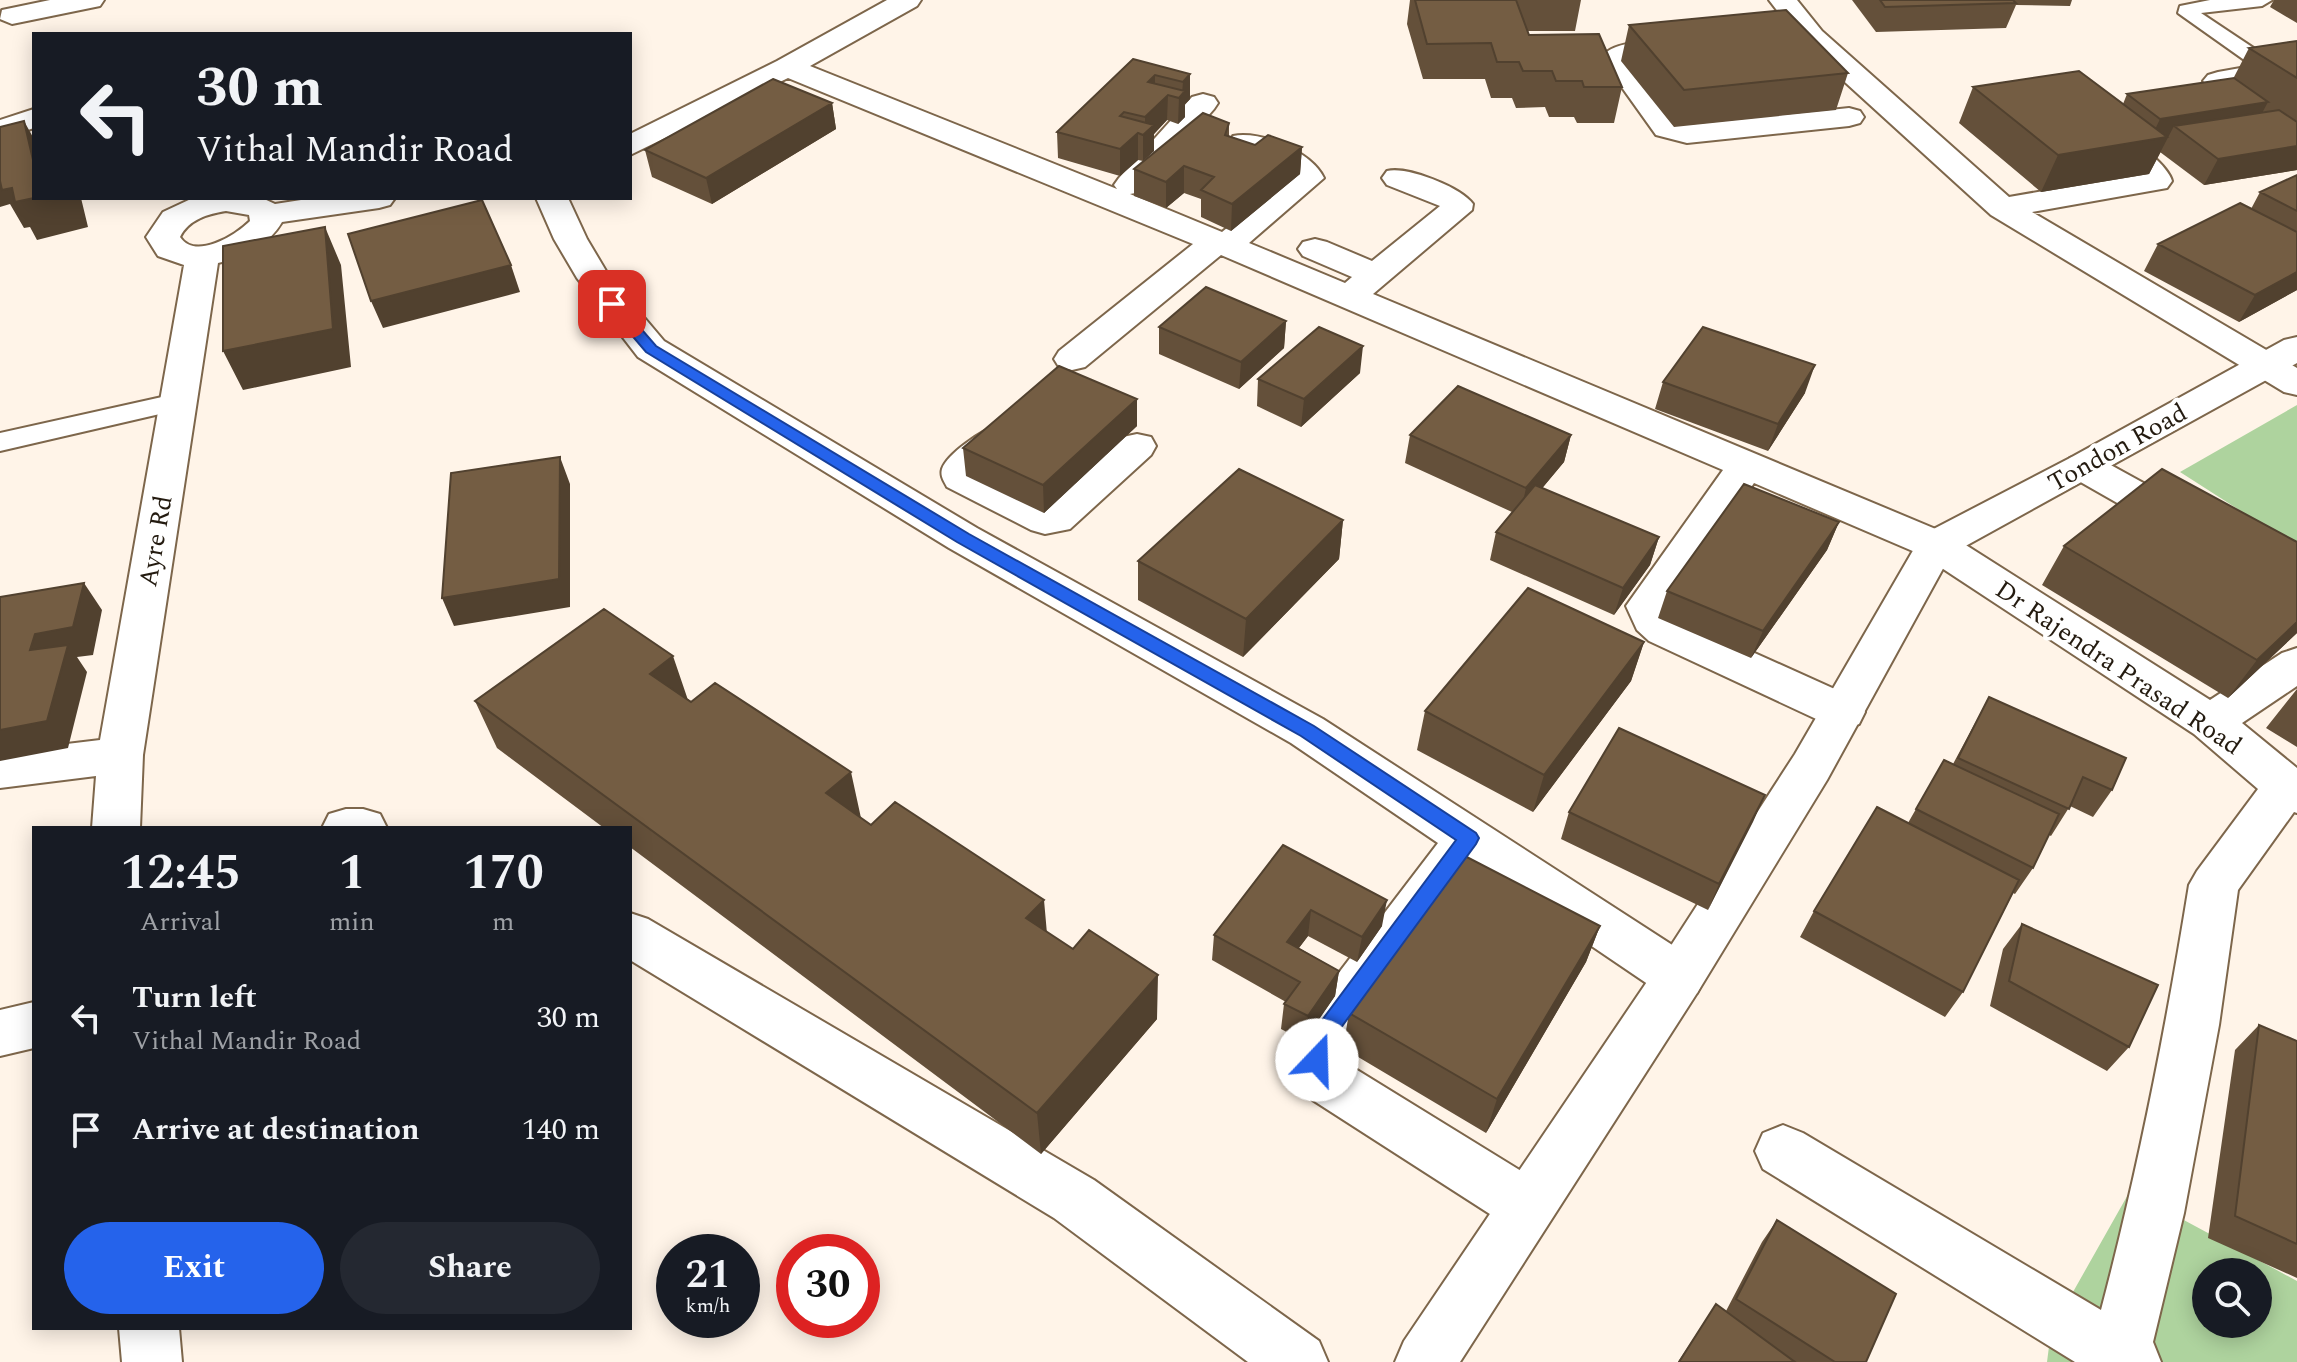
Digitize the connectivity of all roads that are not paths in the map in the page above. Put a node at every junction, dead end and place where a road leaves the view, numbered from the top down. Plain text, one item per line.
1 (90, 0) edge
2 (907, 0) edge
3 (1783, 0) edge
4 (2262, 0) edge
5 (6, 12) edge
6 (32, 35) edge
7 (1705, 47) edge
8 (2297, 57) edge
9 (787, 67) junction
10 (2297, 67) edge
11 (1203, 103) dead end
12 (1849, 117) dead end
13 (32, 119) edge
14 (0, 130) edge
15 (2297, 131) edge
16 (1234, 139) edge
17 (2116, 144) edge
18 (632, 145) edge
19 (1398, 178) dead end
20 (366, 200) edge
21 (553, 200) edge
22 (1116, 201) junction
23 (182, 205) edge
24 (2002, 208) junction
25 (266, 215) junction
26 (1222, 243) junction
27 (1315, 249) dead end
28 (202, 256) junction
29 (1376, 275) junction
30 (1349, 297) junction
31 (1072, 359) dead end
32 (2286, 365) edge
33 (180, 401) junction
34 (997, 438) edge
35 (0, 442) edge
36 (1137, 446) dead end
37 (1747, 465) junction
38 (2084, 467) junction
39 (1006, 502) junction
40 (963, 538) junction
41 (2214, 540) edge
42 (1936, 545) junction
43 (2297, 664) edge
44 (1843, 712) junction
45 (2210, 722) junction
46 (120, 755) junction
47 (0, 770) edge
48 (2292, 790) edge
49 (116, 826) edge
50 (1469, 838) junction
51 (632, 935) edge
52 (1679, 977) junction
53 (32, 1025) edge
54 (0, 1033) edge
55 (1783, 1151) dead end
56 (1527, 1206) junction
57 (149, 1330) edge
58 (2123, 1360) edge
59 (152, 1362) edge
60 (1298, 1362) edge
61 (1425, 1362) edge

1 - 5 street
2 - 9 street
3 - 24 street
4 - 8 lane
5 - 6 street
7 - 12 street
9 - 18 street
9 - 22 street, Dr Rajendra Prasad Road
10 - 15 street
11 - 22 street
13 - 14 street
16 - 26 street
17 - 24 street
19 - 29 street
20 - 25 street
21 - 40 street
22 - 26 street, Dr Rajendra Prasad Road
23 - 25 street
23 - 28 street
24 - 32 street
25 - 28 street
26 - 30 street, Dr Rajendra Prasad Road
26 - 31 street
27 - 29 street
28 - 33 street, Ayre Rd
29 - 30 street
30 - 37 street, Dr Rajendra Prasad Road
32 - 38 street, Tondon Road
33 - 35 lane
33 - 46 street, Ayre Rd
34 - 39 street
36 - 39 street
37 - 42 street, Dr Rajendra Prasad Road
37 - 44 street
38 - 41 street
38 - 42 street, Tondon Road
39 - 40 street
40 - 50 street
42 - 44 street
42 - 45 street, Dr Rajendra Prasad Road
43 - 45 street
44 - 52 street
45 - 48 street, Dr Rajendra Prasad Road
46 - 47 street
46 - 49 street, Ayre Rd
48 - 58 street
50 - 52 street
50 - 56 street
51 - 60 street
52 - 56 street
53 - 54 street
55 - 58 street
56 - 61 street
57 - 59 street

